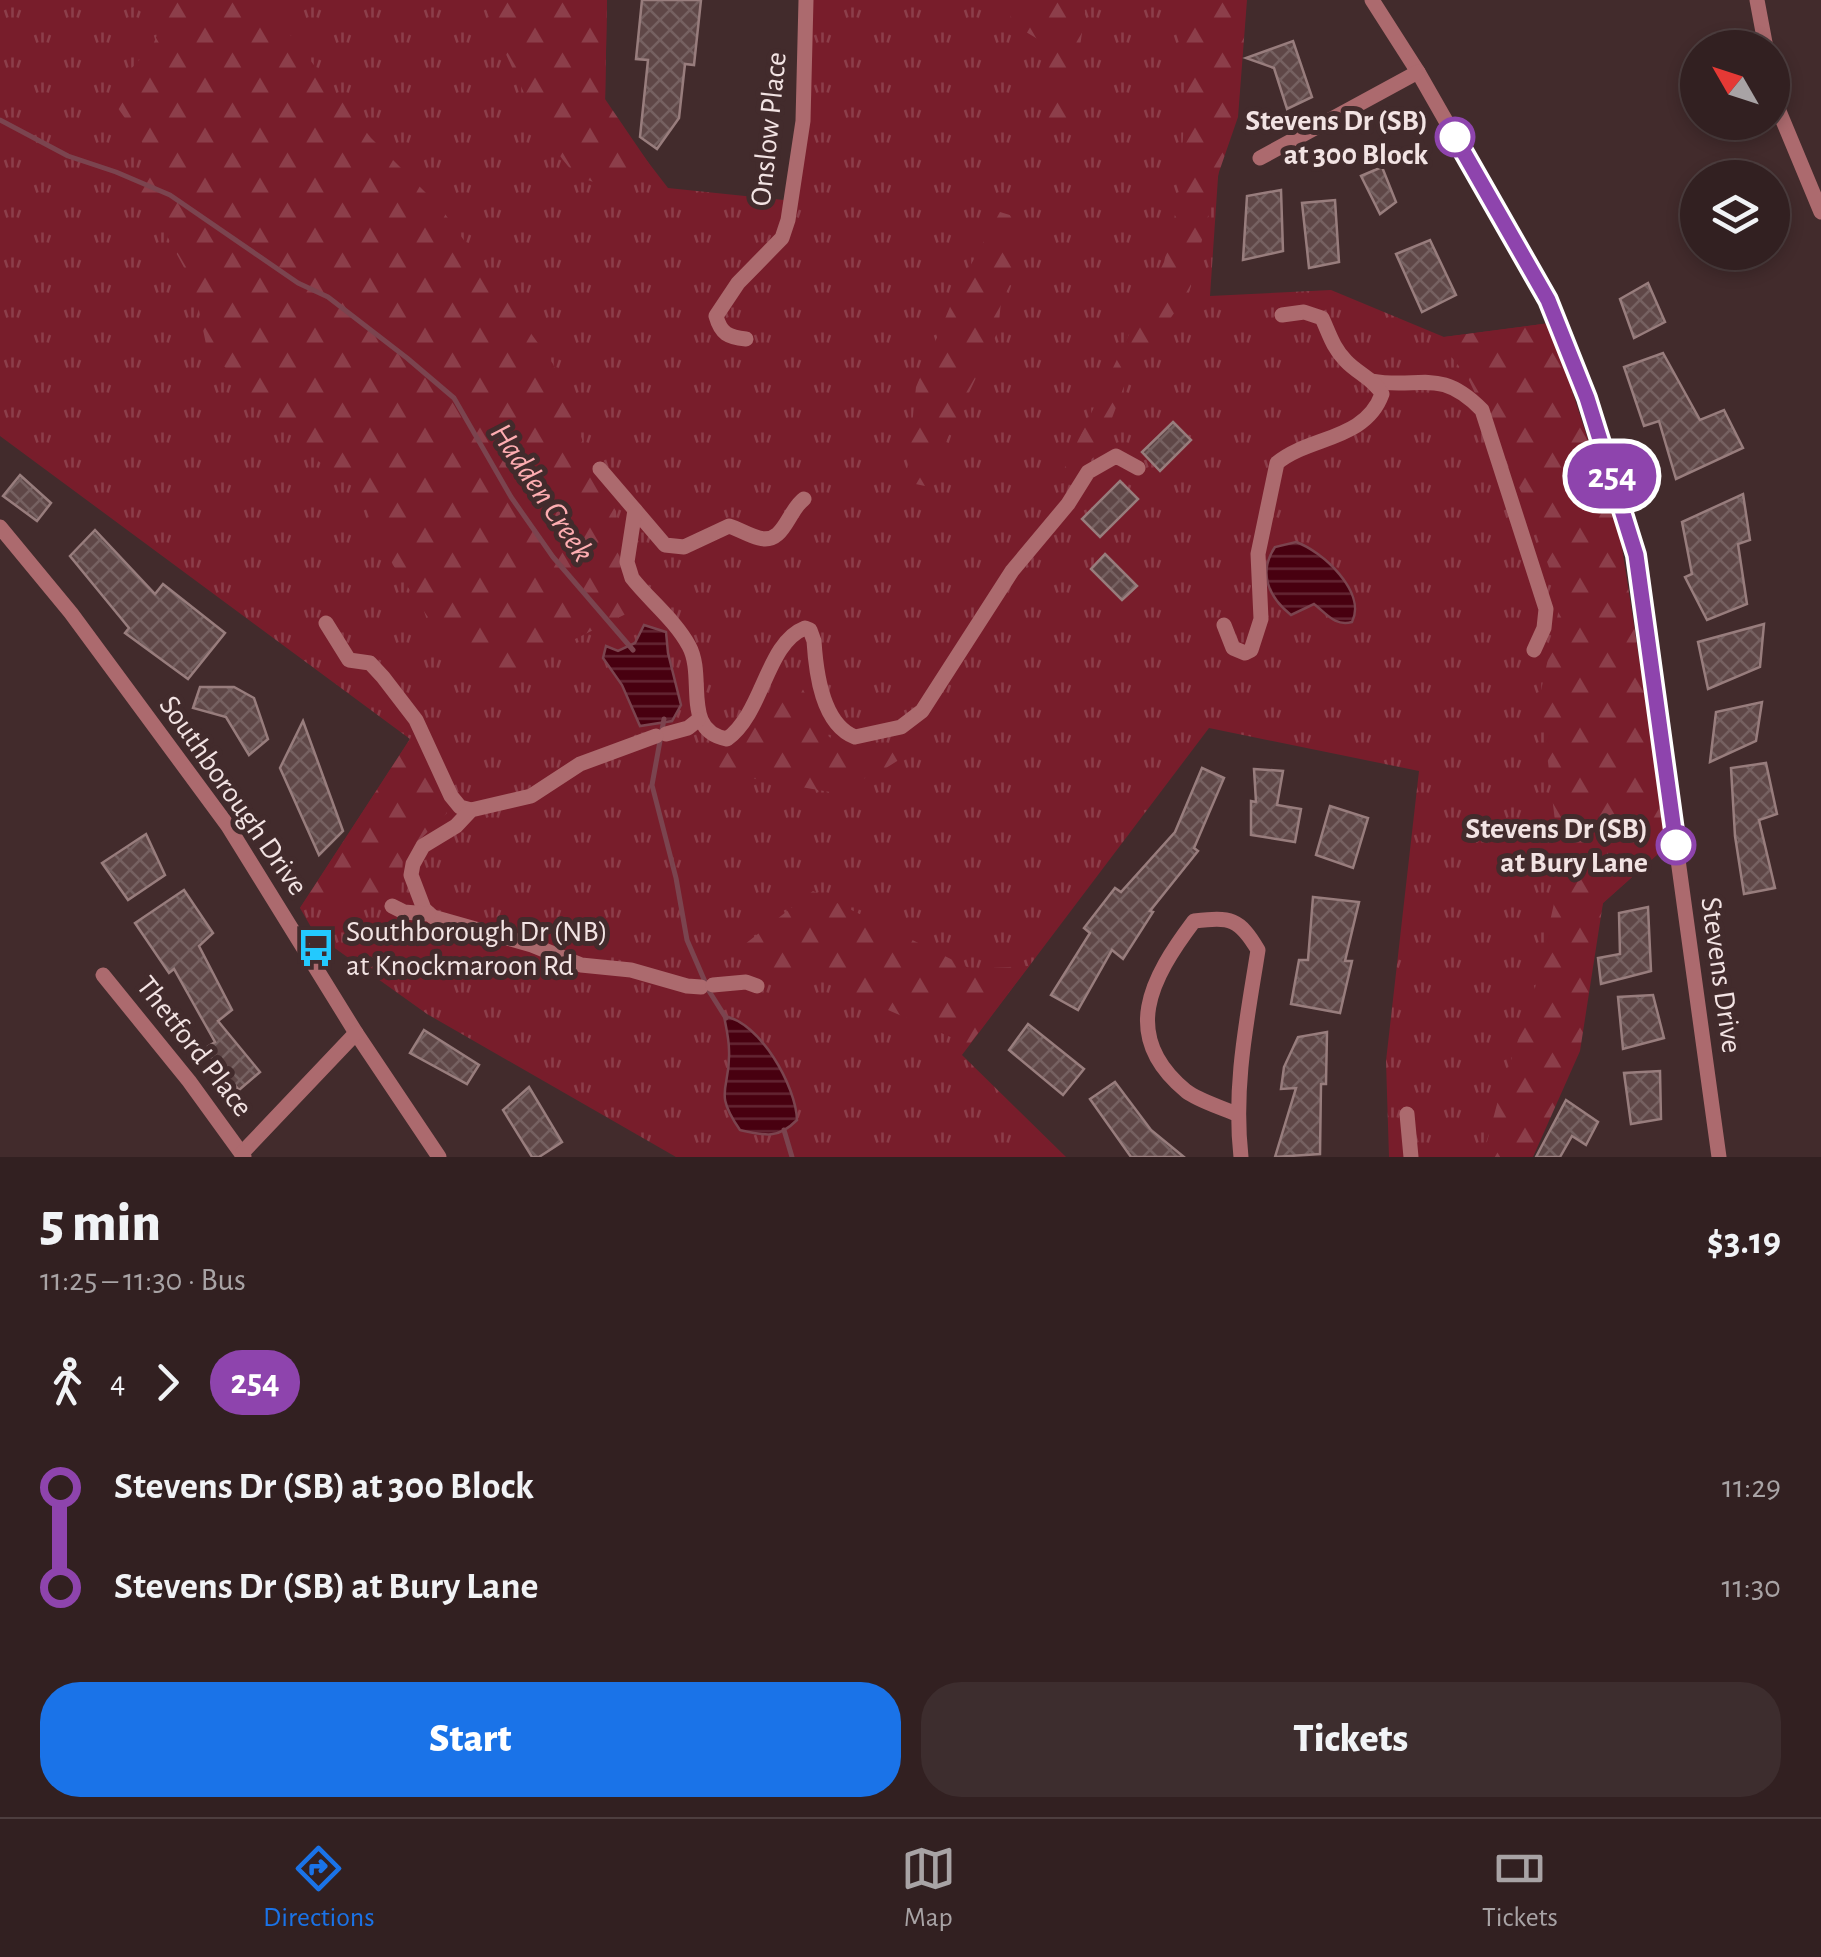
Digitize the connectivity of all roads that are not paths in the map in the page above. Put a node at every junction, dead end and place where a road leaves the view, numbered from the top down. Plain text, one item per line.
1 (806, 0) edge
2 (1372, 0) edge
3 (1757, 0) edge
4 (1763, 30) edge
5 (1418, 72) junction
6 (1790, 138) edge
7 (1260, 158) dead end
8 (1821, 212) edge
9 (1282, 315) dead end
10 (746, 340) dead end
11 (1372, 381) junction
12 (1138, 468) dead end
13 (600, 469) dead end
14 (804, 499) dead end
15 (635, 510) junction
16 (0, 527) edge
17 (326, 623) dead end
18 (1224, 625) dead end
19 (1534, 650) dead end
20 (698, 720) junction
21 (471, 810) junction
22 (392, 906) dead end
23 (428, 914) junction
24 (103, 975) dead end
25 (757, 986) dead end
26 (356, 1032) junction
27 (1236, 1114) junction
28 (1406, 1114) dead end
29 (244, 1154) edge
30 (439, 1157) edge
31 (1241, 1157) edge
32 (1411, 1157) edge
33 (1719, 1157) edge

1 - 10 street, Onslow Place
2 - 5 street, Stevens Drive
3 - 4 street
5 - 7 street
5 - 33 street, Stevens Drive
6 - 8 street
9 - 11 street
11 - 18 street
11 - 19 street
12 - 20 street
13 - 15 street
14 - 15 street
15 - 20 street
16 - 26 street, Southborough Drive
17 - 21 street
20 - 21 street
21 - 23 street
22 - 23 street
23 - 25 street
24 - 29 street, Thetford Place
26 - 29 street
26 - 30 street, Southborough Drive
27 - 27 street
27 - 31 street
28 - 32 street

